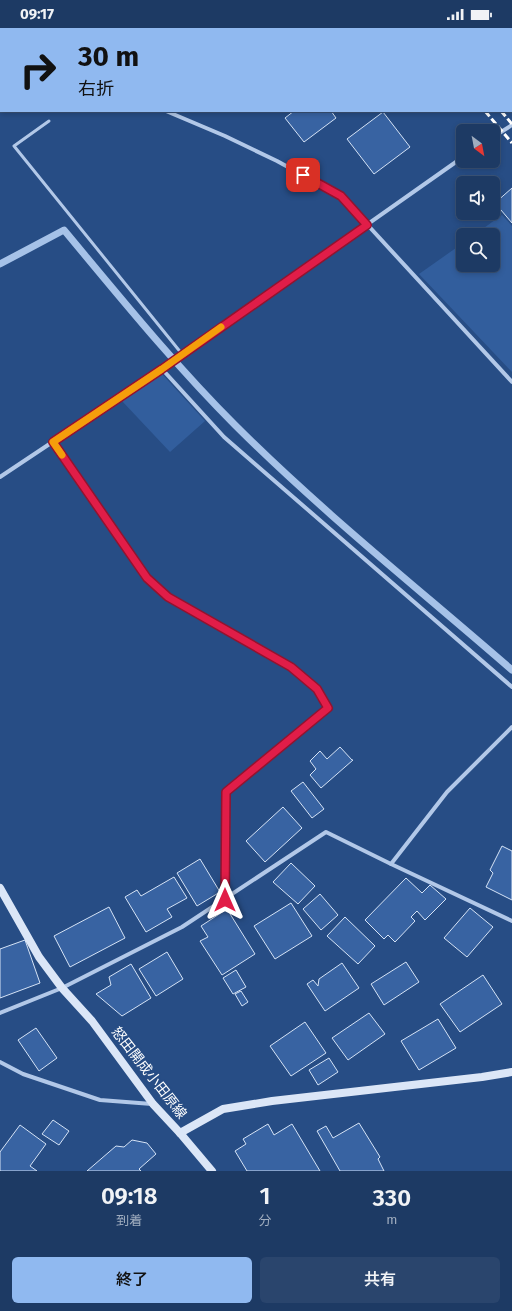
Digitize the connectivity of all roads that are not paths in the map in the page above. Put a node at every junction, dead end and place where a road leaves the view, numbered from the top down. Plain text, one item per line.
1 (168, 112) edge
2 (49, 121) dead end
3 (512, 125) edge
4 (500, 133) edge
5 (456, 162) edge
6 (367, 225) junction
7 (182, 354) junction
8 (162, 369) junction
9 (512, 382) edge
10 (53, 442) junction
11 (0, 477) edge
12 (512, 687) edge
13 (512, 727) edge
14 (391, 864) junction
15 (0, 888) edge
16 (225, 900) junction
17 (512, 921) edge
18 (62, 988) junction
19 (0, 1013) edge
20 (0, 1062) edge
21 (512, 1072) edge
22 (152, 1104) junction
23 (180, 1133) junction
24 (212, 1171) edge

1 - 6 street
2 - 7 lane
3 - 4 street
5 - 6 street
6 - 7 street
6 - 9 street
7 - 8 street
8 - 10 street
8 - 12 street
10 - 11 street
10 - 16 street
13 - 14 street
14 - 16 street
14 - 17 street
15 - 18 main road, 怒田開成小田原線
16 - 18 street
18 - 19 street
18 - 22 main road, 怒田開成小田原線
20 - 22 street
21 - 23 main road, 怒田開成小田原線
22 - 23 main road, 怒田開成小田原線
23 - 24 main road

